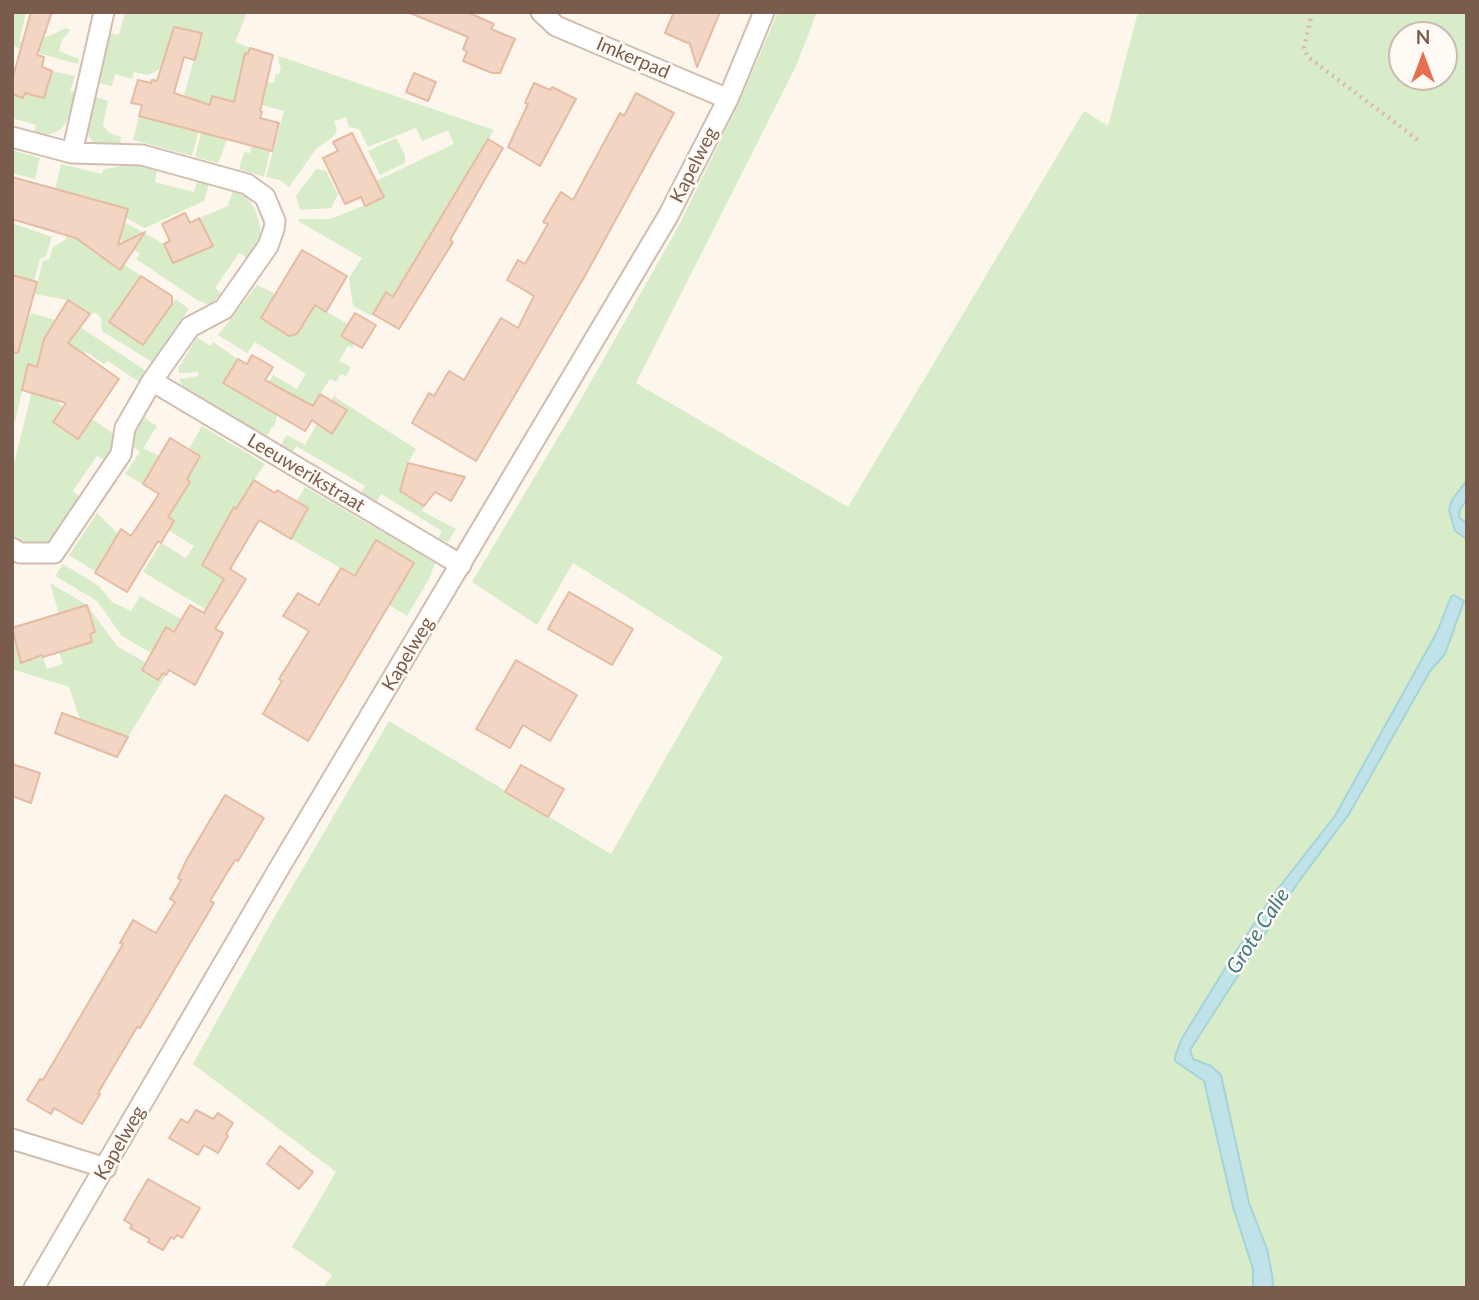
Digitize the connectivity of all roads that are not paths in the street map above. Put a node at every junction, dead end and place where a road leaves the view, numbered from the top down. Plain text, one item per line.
1 (104, 12) edge
2 (541, 12) edge
3 (764, 12) edge
4 (728, 99) junction
5 (12, 137) edge
6 (72, 153) junction
7 (152, 380) junction
8 (12, 548) edge
9 (461, 565) junction
10 (12, 1139) edge
11 (106, 1168) junction
12 (34, 1288) edge

1 - 6 street
2 - 4 street, Imkerpad
3 - 4 street, Kapelweg
4 - 9 street, Kapelweg
5 - 6 street
6 - 7 street
7 - 8 street
7 - 9 street, Leeuwerikstraat
9 - 11 street, Kapelweg
10 - 11 street
11 - 12 street, Kapelweg

